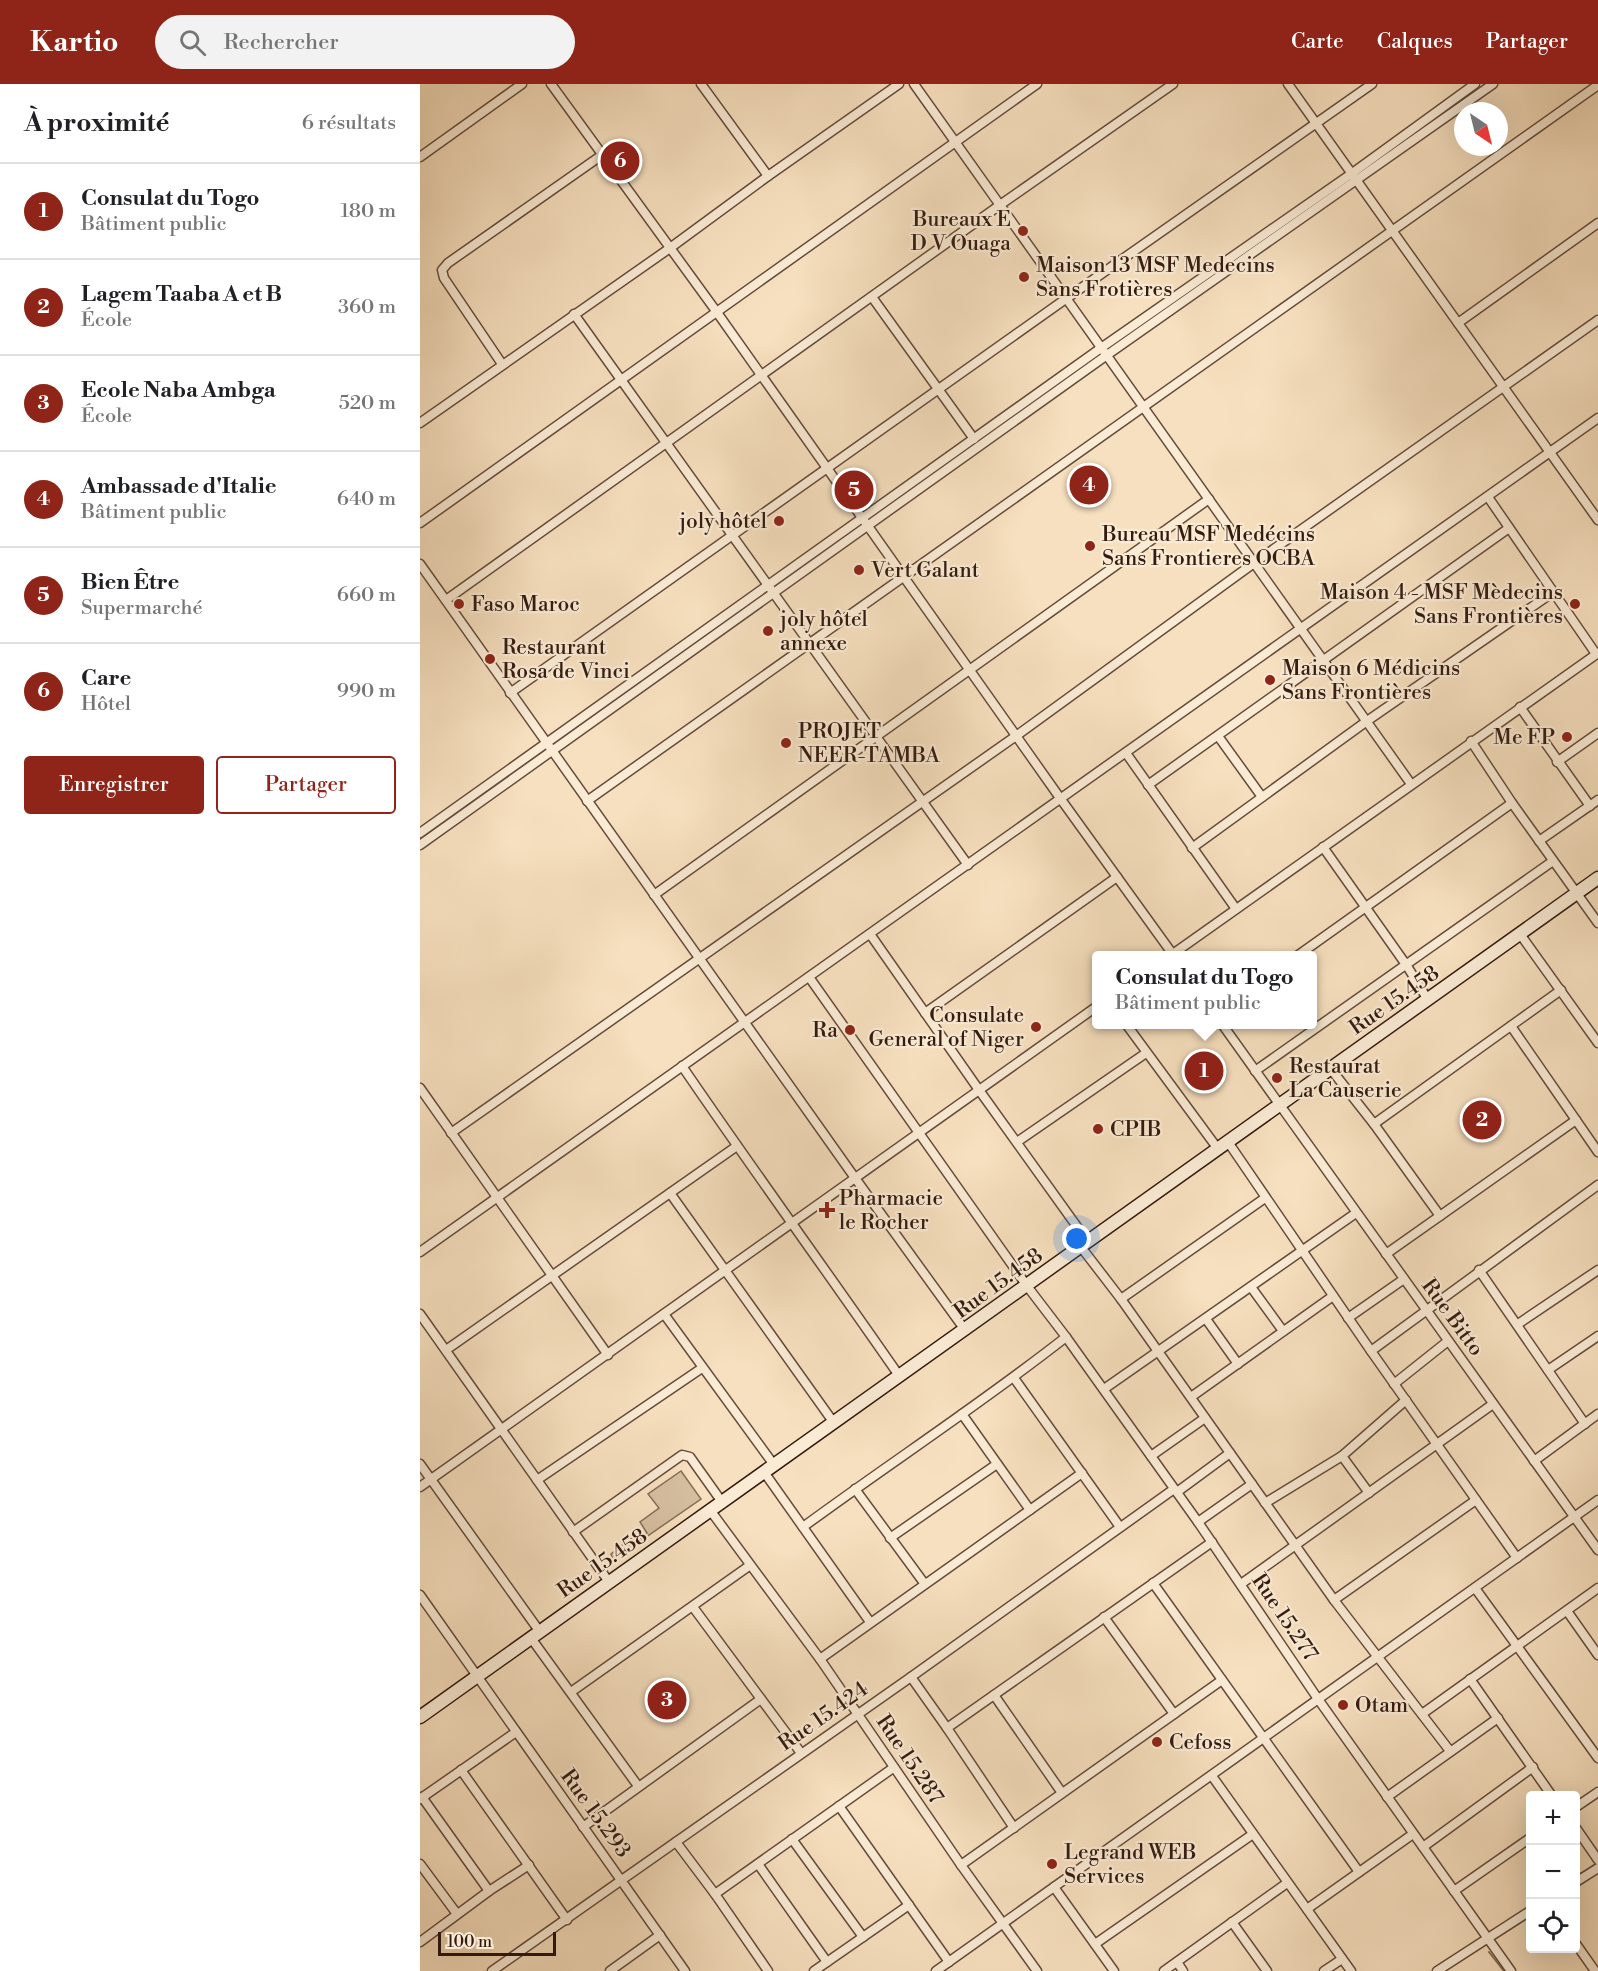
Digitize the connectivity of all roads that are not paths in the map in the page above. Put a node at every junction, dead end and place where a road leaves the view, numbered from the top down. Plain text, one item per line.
1 (522, 84) edge
2 (552, 84) edge
3 (899, 84) edge
4 (914, 84) edge
5 (1036, 84) edge
6 (1173, 84) edge
7 (1288, 84) edge
8 (1372, 84) edge
9 (1475, 84) edge
10 (1493, 84) edge
11 (703, 85) edge
12 (1598, 85) edge
13 (1317, 124) junction
14 (955, 141) junction
15 (602, 155) junction
16 (420, 157) edge
17 (768, 176) junction
18 (1354, 177) junction
19 (1000, 205) junction
20 (1598, 223) edge
21 (1392, 230) junction
22 (670, 248) junction
23 (872, 297) junction
24 (1067, 298) junction
25 (716, 311) junction
26 (574, 314) junction
27 (1598, 320) edge
28 (1458, 323) junction
29 (1104, 351) junction
30 (502, 364) junction
31 (762, 376) junction
32 (621, 379) junction
33 (1503, 387) junction
34 (939, 389) junction
35 (1143, 407) junction
36 (1598, 418) edge
37 (420, 423) edge
38 (974, 439) junction
39 (666, 442) junction
40 (1550, 452) junction
41 (827, 468) junction
42 (1488, 497) junction
43 (1209, 499) junction
44 (1598, 520) edge
45 (866, 521) junction
46 (420, 523) edge
47 (1509, 528) junction
48 (733, 534) junction
49 (1254, 563) junction
50 (420, 564) edge
51 (905, 577) junction
52 (769, 584) junction
53 (775, 593) junction
54 (1552, 593) junction
55 (446, 600) junction
56 (1301, 629) junction
57 (810, 643) junction
58 (1597, 653) edge
59 (1324, 661) junction
60 (970, 669) junction
61 (510, 693) junction
62 (1520, 707) junction
63 (1367, 721) junction
64 (1598, 733) edge
65 (877, 736) junction
66 (1016, 736) junction
67 (1218, 736) junction
68 (1471, 741) junction
69 (546, 744) junction
70 (552, 751) junction
71 (1125, 753) junction
72 (1557, 762) junction
73 (1411, 784) junction
74 (1148, 785) junction
75 (1263, 797) junction
76 (1060, 798) junction
77 (1598, 800) edge
78 (587, 801) junction
79 (924, 801) junction
80 (1512, 802) junction
81 (459, 805) junction
82 (1590, 806) junction
83 (465, 813) junction
84 (420, 833) edge
85 (1539, 841) junction
86 (421, 842) edge
87 (1323, 847) junction
88 (1192, 848) junction
89 (1553, 861) junction
90 (968, 865) junction
91 (1117, 877) junction
92 (1598, 878) edge
93 (1577, 893) junction
94 (654, 895) junction
95 (1366, 907) junction
96 (1236, 909) junction
97 (1598, 923) edge
98 (1520, 933) junction
99 (870, 934) junction
100 (1169, 951) edge
101 (1178, 951) edge
102 (1304, 951) edge
103 (699, 957) junction
104 (1407, 966) junction
105 (809, 977) junction
106 (1561, 990) junction
107 (1428, 1000) junction
108 (1092, 1010) edge
109 (925, 1013) junction
110 (745, 1023) junction
111 (1511, 1026) junction
112 (1317, 1028) edge
113 (1129, 1029) edge
114 (1226, 1029) edge
115 (1316, 1029) edge
116 (1598, 1043) edge
117 (1146, 1053) junction
118 (682, 1065) junction
119 (1330, 1068) junction
120 (1255, 1071) junction
121 (420, 1088) edge
122 (979, 1090) junction
123 (1280, 1105) junction
124 (1576, 1120) junction
125 (1374, 1124) junction
126 (451, 1133) junction
127 (919, 1133) junction
128 (1017, 1142) junction
129 (737, 1146) junction
130 (1223, 1146) junction
131 (1598, 1152) edge
132 (855, 1178) junction
133 (1598, 1185) edge
134 (670, 1193) junction
135 (497, 1197) junction
136 (1265, 1198) junction
137 (1356, 1213) junction
138 (1440, 1216) junction
139 (793, 1222) junction
140 (1085, 1245) junction
141 (1302, 1251) junction
142 (420, 1252) edge
143 (1386, 1254) junction
144 (1479, 1270) junction
145 (1598, 1270) edge
146 (725, 1271) junction
147 (553, 1276) junction
148 (1404, 1279) junction
149 (1027, 1287) junction
150 (1251, 1287) junction
151 (1333, 1296) junction
152 (1121, 1299) junction
153 (1426, 1310) junction
154 (420, 1314) edge
155 (664, 1314) junction
156 (1348, 1318) junction
157 (1206, 1319) junction
158 (1518, 1324) junction
159 (965, 1330) junction
160 (1283, 1331) junction
161 (1598, 1336) edge
162 (1066, 1337) junction
163 (1448, 1341) junction
164 (446, 1350) junction
165 (1371, 1350) junction
166 (1159, 1352) junction
167 (608, 1355) junction
168 (1238, 1364) junction
169 (702, 1368) junction
170 (1548, 1370) junction
171 (900, 1377) junction
172 (1014, 1378) junction
173 (1394, 1384) junction
174 (1104, 1389) junction
175 (1191, 1397) junction
176 (1406, 1400) junction
177 (1493, 1404) junction
178 (962, 1414) junction
179 (1598, 1414) edge
180 (1205, 1418) junction
181 (834, 1423) junction
182 (1585, 1424) junction
183 (501, 1430) junction
184 (1437, 1444) junction
185 (1230, 1453) junction
186 (1151, 1456) junction
187 (1342, 1456) junction
188 (1534, 1461) junction
189 (420, 1464) edge
190 (997, 1464) junction
191 (769, 1469) junction
192 (1082, 1473) junction
193 (431, 1479) junction
194 (537, 1480) junction
195 (1252, 1484) junction
196 (420, 1487) edge
197 (855, 1489) junction
198 (1176, 1491) junction
199 (1369, 1493) junction
200 (1476, 1500) junction
201 (1598, 1500) edge
202 (722, 1502) junction
203 (1265, 1503) junction
204 (710, 1510) junction
205 (1030, 1510) junction
206 (1574, 1517) junction
207 (1198, 1522) junction
208 (803, 1527) junction
209 (1120, 1527) junction
210 (573, 1532) junction
211 (890, 1538) junction
212 (1212, 1542) junction
213 (1295, 1545) junction
214 (1598, 1550) edge
215 (1517, 1558) junction
216 (749, 1566) junction
217 (609, 1582) junction
218 (924, 1583) junction
219 (1153, 1583) junction
220 (1241, 1584) junction
221 (1475, 1588) junction
222 (1598, 1588) edge
223 (420, 1595) edge
224 (1334, 1600) junction
225 (693, 1606) junction
226 (1567, 1611) junction
227 (1104, 1617) junction
228 (870, 1622) junction
229 (535, 1635) junction
230 (1517, 1645) junction
231 (1598, 1655) edge
232 (1378, 1657) junction
233 (820, 1659) junction
234 (477, 1677) junction
235 (911, 1677) junction
236 (1470, 1679) junction
237 (1222, 1680) junction
238 (571, 1692) junction
239 (994, 1695) junction
240 (760, 1699) junction
241 (1318, 1699) junction
242 (858, 1714) junction
243 (1174, 1714) junction
244 (1422, 1714) junction
245 (420, 1717) edge
246 (1498, 1718) junction
247 (948, 1728) junction
248 (516, 1732) junction
249 (1263, 1738) junction
250 (1450, 1751) junction
251 (801, 1753) junction
252 (1598, 1758) edge
253 (1533, 1767) junction
254 (894, 1768) junction
255 (461, 1770) junction
256 (1212, 1776) junction
257 (638, 1786) junction
258 (1549, 1791) edge
259 (1598, 1792) edge
260 (1062, 1793) junction
261 (1388, 1797) junction
262 (421, 1798) edge
263 (1580, 1804) edge
264 (839, 1806) junction
265 (583, 1827) junction
266 (1014, 1828) junction
267 (1253, 1834) junction
268 (1413, 1834) junction
269 (1580, 1835) edge
270 (792, 1839) junction
271 (1526, 1841) edge
272 (676, 1842) junction
273 (1423, 1847) junction
274 (1598, 1860) edge
275 (420, 1864) edge
276 (758, 1864) junction
277 (961, 1864) junction
278 (529, 1865) junction
279 (1598, 1868) edge
280 (1359, 1872) junction
281 (1580, 1879) edge
282 (622, 1881) junction
283 (1287, 1883) junction
284 (1054, 1887) junction
285 (489, 1891) junction
286 (1454, 1891) junction
287 (715, 1894) junction
288 (909, 1905) junction
289 (1307, 1909) junction
290 (457, 1914) junction
291 (1526, 1914) edge
292 (567, 1920) junction
293 (1232, 1922) junction
294 (1003, 1923) junction
295 (660, 1935) junction
296 (863, 1937) junction
297 (1487, 1938) junction
298 (420, 1942) edge
299 (1095, 1944) junction
300 (1580, 1950) edge
301 (1342, 1959) junction
302 (827, 1962) junction
303 (949, 1962) junction
304 (1177, 1962) junction
305 (1594, 1965) edge
306 (492, 1971) edge
307 (610, 1971) edge
308 (685, 1971) edge
309 (768, 1971) edge
310 (814, 1971) edge
311 (936, 1971) edge
312 (1037, 1971) edge
313 (1114, 1971) edge
314 (1164, 1971) edge
315 (1183, 1971) edge
316 (1267, 1971) edge
317 (1324, 1971) edge
318 (1351, 1971) edge
319 (1437, 1971) edge
320 (1511, 1971) edge

1 - 16 street
2 - 15 street
3 - 17 street
4 - 14 street
5 - 14 street
6 - 19 street
7 - 13 street
8 - 13 street
9 - 18 street
10 - 18 street
11 - 17 street
12 - 21 street
13 - 18 street
13 - 24 street
14 - 19 street
14 - 25 street
15 - 22 street
15 - 30 street
17 - 22 street
18 - 21 street
18 - 29 street
19 - 23 street
19 - 24 street
20 - 28 street
21 - 28 street
21 - 35 street
22 - 25 street
22 - 26 street
23 - 31 street
23 - 34 street
24 - 29 street
24 - 34 street
25 - 31 street
25 - 32 street
26 - 30 street
26 - 32 street
27 - 33 street
28 - 33 street
29 - 35 street
29 - 38 street
29 - 45 street
30 - 37 street
31 - 39 street
31 - 41 street
32 - 39 street
32 - 46 street
33 - 40 street
33 - 49 street
34 - 38 street
34 - 41 street
35 - 43 street
35 - 51 street
36 - 40 street
38 - 45 street
39 - 48 street
39 - 55 street
40 - 42 street
40 - 44 street
41 - 45 street
41 - 48 street
42 - 47 street
42 - 56 street
43 - 49 street
43 - 60 street
45 - 51 street
45 - 52 street
45 - 53 street
47 - 54 street
47 - 59 street
48 - 52 street
48 - 61 street
49 - 56 street
49 - 66 street
50 - 55 street
51 - 57 street
51 - 60 street
52 - 53 street
52 - 69 street
53 - 57 street
53 - 70 street
54 - 58 street
54 - 63 street
55 - 61 street
56 - 59 street
56 - 71 street
57 - 65 street
57 - 78 street
58 - 62 street
59 - 63 street
59 - 67 street
60 - 65 street
60 - 66 street
61 - 69 street
62 - 68 street
62 - 72 street
63 - 73 street
63 - 75 street
64 - 72 street
65 - 79 street
65 - 94 street
66 - 76 street
66 - 79 street
67 - 74 street
67 - 75 street
68 - 73 street
68 - 80 street
69 - 70 street
69 - 81 street
70 - 78 street
70 - 83 street
71 - 74 street
71 - 76 street
72 - 82 street
73 - 87 street
74 - 88 street
75 - 88 street
76 - 90 street
76 - 91 street
77 - 82 street
78 - 94 street
79 - 90 street
79 - 103 street
80 - 85 street
80 - 95 street
81 - 83 street
81 - 84 street
82 - 85 street
83 - 86 street
85 - 89 street
87 - 95 street
87 - 96 street
88 - 96 street
89 - 93 street
89 - 104 street
90 - 99 street
91 - 100 street
91 - 109 street
92 - 93 main road, Rue 15.458
93 - 97 street
93 - 98 main road, Rue 15.458
94 - 103 street
95 - 102 street
95 - 104 street
96 - 101 street
98 - 106 street
98 - 107 main road, Rue 15.458
99 - 105 street
99 - 109 street
103 - 110 street
103 - 126 street
104 - 107 street
104 - 112 street
105 - 110 street
105 - 127 street, Rue 15.277
106 - 111 street
106 - 116 street
107 - 119 main road, Rue 15.458
108 - 122 street
109 - 122 street
110 - 118 street
110 - 132 street
111 - 124 street
111 - 125 street
113 - 117 street
114 - 120 street, Rue Bitto
115 - 120 street
117 - 128 street
117 - 130 street
118 - 129 street
118 - 135 street
119 - 123 main road, Rue 15.458
119 - 125 street
120 - 123 street, Rue Bitto
121 - 126 street
122 - 127 street
122 - 128 street
123 - 130 main road, Rue 15.458
123 - 137 street, Rue Bitto
124 - 131 street
124 - 138 street
125 - 138 street
126 - 135 street
127 - 132 street
127 - 149 street, Rue 15.277
128 - 140 street
129 - 134 street
129 - 139 street
130 - 136 street
130 - 140 main road, Rue 15.458
132 - 139 street
132 - 159 street
133 - 144 street
134 - 146 street
134 - 147 street
135 - 142 street
135 - 147 street
136 - 141 street
136 - 152 street
137 - 141 street
137 - 143 street, Rue Bitto
138 - 143 street
139 - 146 street
139 - 171 street
140 - 149 main road, Rue 15.458
140 - 152 street
141 - 150 street
141 - 151 street
143 - 148 street, Rue Bitto
144 - 153 street
144 - 158 street
145 - 158 street
146 - 155 street
146 - 181 street
147 - 164 street
147 - 167 street
148 - 153 street, Rue Bitto
148 - 156 street
149 - 159 main road, Rue 15.458
149 - 162 street, Rue 15.277
150 - 157 street
150 - 160 street
151 - 156 street
151 - 160 street
152 - 166 street
153 - 163 street, Rue Bitto
153 - 165 street
154 - 164 street
155 - 167 street
155 - 169 street
156 - 165 street
157 - 166 street
157 - 168 street
158 - 170 street
159 - 171 main road, Rue 15.458
160 - 168 street
161 - 170 street
162 - 172 street
162 - 174 street, Rue 15.277
163 - 173 street
163 - 177 street, Rue Bitto
164 - 183 street
165 - 173 street
166 - 174 street
166 - 175 street
167 - 183 street
168 - 175 street
169 - 191 street
169 - 194 street
170 - 182 street
171 - 181 main road, Rue 15.458
172 - 178 street
172 - 192 street
173 - 176 street
174 - 186 street, Rue 15.277
175 - 180 street
176 - 184 street
176 - 187 street
177 - 184 street
177 - 188 street, Rue Bitto
178 - 190 street
178 - 197 street
179 - 182 street
180 - 185 street
180 - 186 street
181 - 191 main road, Rue 15.458
182 - 188 street
183 - 193 street
183 - 194 street
184 - 199 street
184 - 200 street
185 - 195 street
185 - 198 street, Rue 15.424
186 - 198 street, Rue 15.277
187 - 199 street
187 - 203 street
188 - 206 street, Rue Bitto
189 - 193 street
190 - 205 street
190 - 211 street
191 - 202 main road, Rue 15.458
191 - 208 street
192 - 205 street
192 - 209 street
193 - 196 street
193 - 229 street
194 - 210 street
195 - 203 street
195 - 207 street
197 - 208 street
197 - 211 street
198 - 207 street, Rue 15.277
198 - 209 street, Rue 15.424
199 - 213 street
200 - 215 street
200 - 224 street
201 - 206 street
202 - 204 main road, Rue 15.458
202 - 210 street
203 - 213 street
204 - 216 street, Rue 15.287
204 - 217 main road, Rue 15.458
205 - 218 street
206 - 214 street, Rue Bitto
206 - 215 street
207 - 212 street, Rue 15.277
208 - 228 street
209 - 235 street, Rue 15.424
210 - 217 street
211 - 218 street
212 - 219 street
212 - 220 street, Rue 15.277
213 - 220 street
213 - 224 street
215 - 221 street
216 - 225 street
216 - 233 street, Rue 15.287
217 - 229 main road, Rue 15.458
218 - 228 street
219 - 227 street
219 - 237 street
220 - 241 street, Rue 15.277
221 - 230 street
221 - 232 street
222 - 226 street
223 - 234 street, Rue 15.293
224 - 232 street
225 - 238 street
225 - 240 street
226 - 230 street
226 - 231 street
227 - 239 street
227 - 243 street
228 - 233 street
229 - 234 main road, Rue 15.458
229 - 238 street
230 - 236 street
230 - 252 street
232 - 241 street
232 - 244 street
233 - 242 street, Rue 15.287
234 - 245 main road, Rue 15.458
234 - 248 street, Rue 15.293
235 - 242 street, Rue 15.424
235 - 247 street
236 - 244 street
236 - 246 street
237 - 243 street
237 - 249 street
238 - 257 street
239 - 247 street
239 - 260 street
240 - 251 street
240 - 257 street
241 - 249 street
241 - 261 street, Rue 15.277
242 - 251 street, Rue 15.424
242 - 254 street, Rue 15.287
243 - 260 street
244 - 250 street
246 - 250 street
246 - 253 street
247 - 266 street
248 - 255 street
248 - 265 street, Rue 15.293
249 - 256 street
249 - 280 street
250 - 261 street
251 - 272 street, Rue 15.424
253 - 258 street
253 - 273 street
254 - 264 street
254 - 277 street, Rue 15.287
255 - 262 street
255 - 278 street
256 - 267 street
256 - 284 street
257 - 265 street
259 - 263 street
260 - 266 street
261 - 268 street, Rue 15.277
262 - 285 street
264 - 270 street
264 - 288 street
265 - 282 street, Rue 15.293
266 - 277 street
267 - 283 street
267 - 299 street
268 - 273 street, Rue 15.277
268 - 280 street
269 - 274 street
270 - 276 street
270 - 296 street
271 - 286 street
272 - 282 street, Rue 15.424
272 - 287 street
273 - 286 street, Rue 15.277
275 - 290 street
276 - 287 street
276 - 302 street
277 - 294 street, Rue 15.287
278 - 285 street
278 - 292 street
279 - 281 street
280 - 289 street
282 - 292 street, Rue 15.424
282 - 295 street, Rue 15.293
283 - 289 street
283 - 293 street
284 - 294 street
284 - 299 street
285 - 290 street
286 - 297 street, Rue 15.277
287 - 309 street
288 - 296 street
288 - 303 street
289 - 301 street
290 - 298 street
291 - 297 street
292 - 306 street, Rue 15.424
293 - 304 street
293 - 316 street
294 - 303 street
294 - 312 street, Rue 15.287
295 - 307 street
295 - 308 street, Rue 15.293
296 - 302 street
297 - 319 street
297 - 320 street, Rue 15.277
299 - 313 street
300 - 305 street
301 - 317 street
301 - 318 street
302 - 310 street
303 - 311 street
304 - 314 street
304 - 315 street

